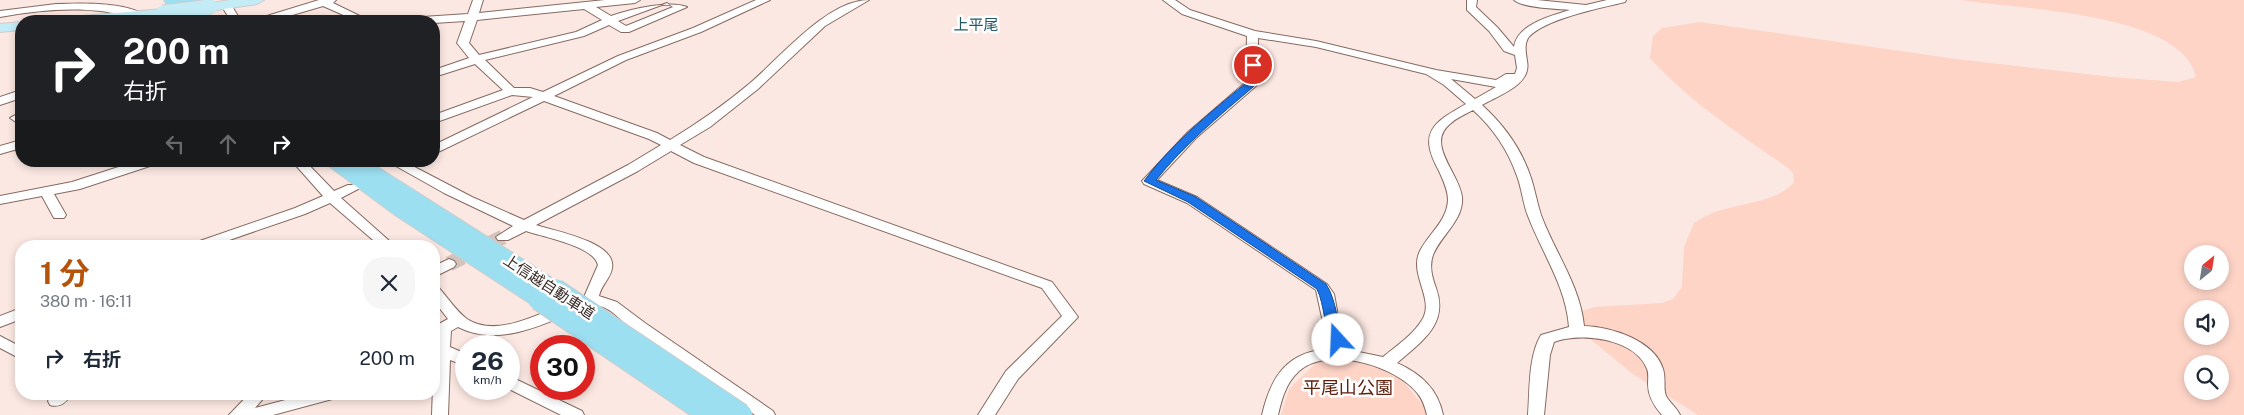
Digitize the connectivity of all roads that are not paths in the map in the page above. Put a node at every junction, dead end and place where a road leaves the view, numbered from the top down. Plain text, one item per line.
1 (188, 0) edge
2 (257, 0) edge
3 (478, 0) edge
4 (635, 0) edge
5 (667, 0) edge
6 (766, 0) edge
7 (834, 0) edge
8 (864, 0) edge
9 (1168, 0) edge
10 (1472, 0) edge
11 (1518, 0) edge
12 (1620, 0) edge
13 (327, 1) edge
14 (226, 5) junction
15 (168, 6) edge
16 (587, 6) junction
17 (850, 7) junction
18 (1588, 8) junction
19 (0, 14) edge
20 (206, 14) edge
21 (140, 15) edge
22 (151, 15) edge
23 (179, 15) edge
24 (232, 15) edge
25 (281, 15) edge
26 (354, 15) edge
27 (473, 17) junction
28 (440, 19) edge
29 (608, 20) junction
30 (15, 27) edge
31 (0, 28) edge
32 (1253, 34) junction
33 (1520, 53) junction
34 (477, 60) junction
35 (440, 72) edge
36 (1434, 72) junction
37 (1518, 78) junction
38 (511, 91) junction
39 (15, 96) edge
40 (545, 97) junction
41 (0, 100) edge
42 (1473, 106) junction
43 (440, 118) edge
44 (672, 145) junction
45 (15, 146) edge
46 (440, 147) edge
47 (0, 150) edge
48 (133, 167) edge
49 (304, 167) edge
50 (340, 167) edge
51 (364, 167) edge
52 (402, 167) edge
53 (353, 188) dead end
54 (46, 191) junction
55 (332, 197) junction
56 (0, 200) edge
57 (58, 214) dead end
58 (525, 226) junction
59 (503, 237) tunnel mouth
60 (216, 240) edge
61 (381, 240) edge
62 (450, 264) tunnel mouth
63 (440, 269) edge
64 (547, 295) junction
65 (440, 298) edge
66 (591, 300) junction
67 (15, 316) edge
68 (459, 320) junction
69 (0, 322) edge
70 (1577, 331) junction
71 (0, 341) edge
72 (442, 349) junction
73 (15, 350) edge
74 (1342, 353) junction
75 (455, 356) edge
76 (1386, 364) junction
77 (520, 387) edge
78 (254, 400) edge
79 (316, 400) edge
80 (272, 413) edge
81 (238, 415) edge
82 (250, 415) edge
83 (440, 415) edge
84 (576, 415) edge
85 (710, 415) edge
86 (742, 415) edge
87 (767, 415) edge
88 (986, 415) edge
89 (1270, 415) edge
90 (1435, 415) edge
91 (1536, 415) edge
92 (1672, 415) edge

1 - 20 highway
2 - 14 main road
3 - 27 street
4 - 16 street
5 - 29 street
5 - 29 street
6 - 40 street
7 - 17 street
8 - 17 street
9 - 32 street
10 - 33 street
11 - 18 street
12 - 18 street
13 - 25 street
13 - 26 street
14 - 20 main road
14 - 24 street
15 - 20 main road, bridge
15 - 22 main road
15 - 23 highway
16 - 27 street
16 - 29 street
17 - 44 street
18 - 33 street
19 - 21 street
27 - 28 street
27 - 34 street
29 - 34 street
30 - 31 main road
32 - 36 street
32 - 74 street
33 - 37 street
34 - 35 street
34 - 38 street
36 - 37 street
36 - 42 street
37 - 42 street
38 - 40 street
38 - 43 street
39 - 41 street
40 - 44 street
40 - 46 street
42 - 70 street
42 - 76 street
44 - 58 street
44 - 88 street
45 - 47 street
48 - 54 street
49 - 55 street
50 - 64 highway, 上信越自動車道
51 - 64 highway, 上信越自動車道
52 - 58 street
53 - 55 street
54 - 56 street
54 - 57 street
55 - 60 street
55 - 61 street
58 - 59 street
58 - 66 street
62 - 63 street
64 - 85 highway, 上信越自動車道, bridge
64 - 86 highway, 上信越自動車道, bridge
65 - 68 street
66 - 68 street
66 - 87 street
67 - 69 street
68 - 72 street
70 - 91 street
70 - 92 street
71 - 73 street
72 - 75 street
72 - 83 street
74 - 76 street
74 - 89 street
76 - 90 street
77 - 84 street
78 - 81 street
79 - 80 street
80 - 82 street

